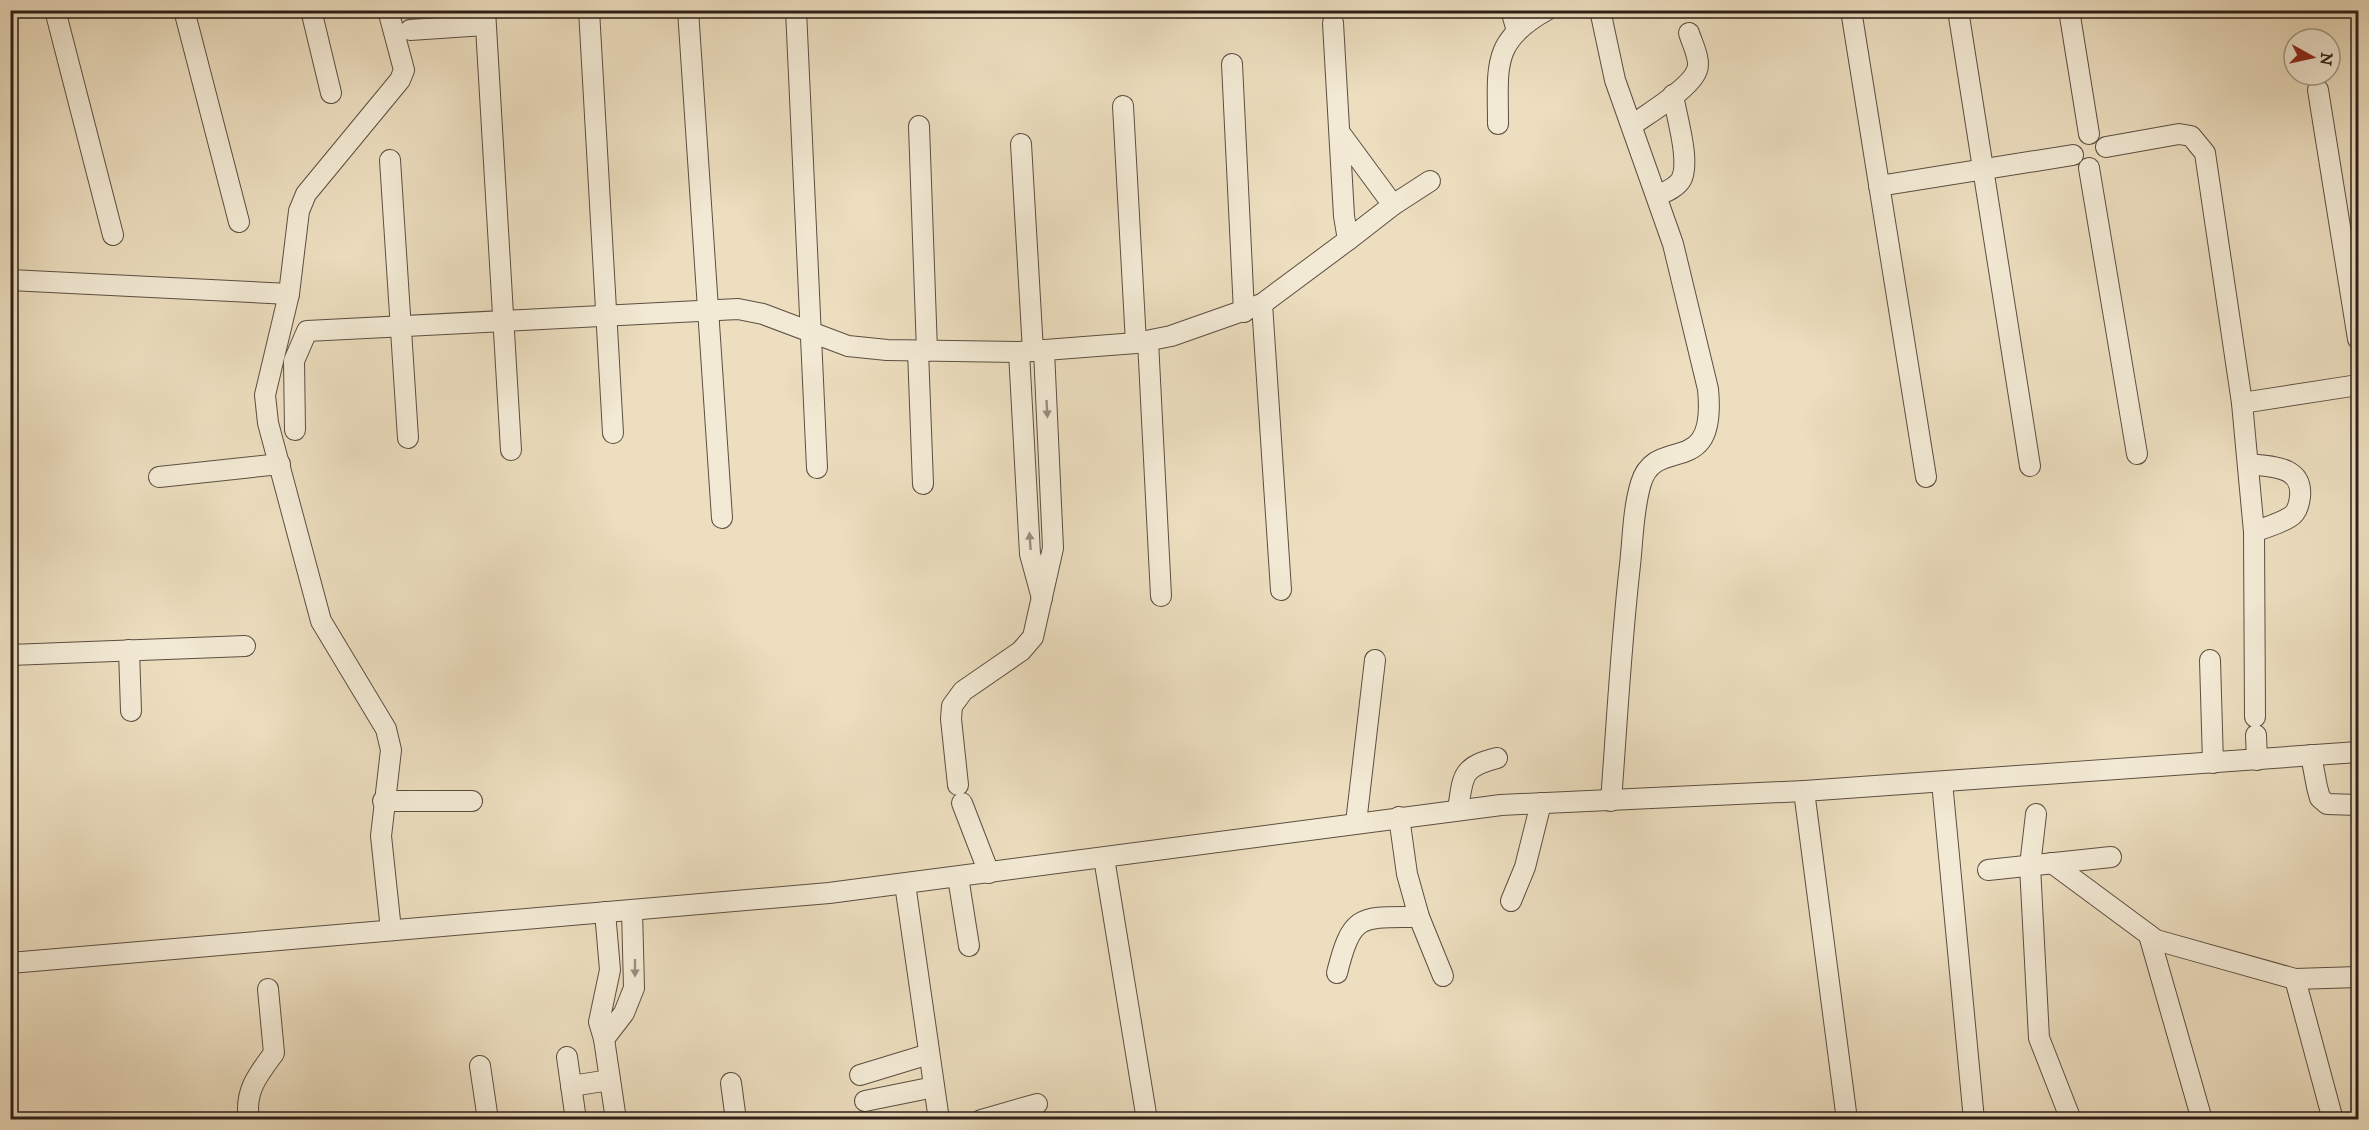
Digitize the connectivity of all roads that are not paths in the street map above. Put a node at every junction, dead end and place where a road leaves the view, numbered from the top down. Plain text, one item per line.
1 (55, 10) edge
2 (184, 10) edge
3 (311, 10) edge
4 (388, 10) edge
5 (590, 10) edge
6 (688, 10) edge
7 (796, 10) edge
8 (1511, 10) edge
9 (1547, 10) edge
10 (1600, 10) edge
11 (1851, 10) edge
12 (1958, 10) edge
13 (2069, 10) edge
14 (485, 18) edge
15 (1333, 23) dead end
16 (410, 30) dead end
17 (1517, 31) junction
18 (1689, 33) dead end
19 (1232, 64) dead end
20 (2318, 90) dead end
21 (331, 93) dead end
22 (1672, 95) junction
23 (1123, 106) dead end
24 (1498, 124) dead end
25 (1632, 125) junction
26 (919, 126) dead end
27 (1340, 133) junction
28 (2089, 134) junction
29 (1021, 144) dead end
30 (2106, 147) junction
31 (2073, 155) junction
32 (390, 160) dead end
33 (2089, 168) junction
34 (1983, 169) junction
35 (1430, 181) dead end
36 (1879, 186) junction
37 (1657, 196) junction
38 (1393, 205) junction
39 (239, 222) dead end
40 (112, 235) dead end
41 (1348, 240) junction
42 (10, 280) edge
43 (289, 294) junction
44 (1253, 308) junction
45 (708, 310) junction
46 (606, 315) junction
47 (504, 321) junction
48 (400, 325) junction
49 (809, 330) junction
50 (2358, 339) edge
51 (1142, 342) junction
52 (923, 351) junction
53 (1032, 351) junction
54 (2358, 385) edge
55 (2242, 403) junction
56 (295, 430) dead end
57 (613, 433) dead end
58 (408, 438) dead end
59 (511, 450) dead end
60 (2137, 454) dead end
61 (280, 464) junction
62 (2248, 464) junction
63 (2030, 465) dead end
64 (817, 468) dead end
65 (159, 477) dead end
66 (1926, 477) dead end
67 (922, 484) dead end
68 (1051, 490) junction
69 (1027, 492) junction
70 (722, 518) dead end
71 (2254, 532) junction
72 (1281, 590) dead end
73 (1161, 596) dead end
74 (1042, 598) junction
75 (245, 645) dead end
76 (129, 650) junction
77 (10, 656) edge
78 (1375, 660) dead end
79 (2210, 660) dead end
80 (131, 711) dead end
81 (2358, 752) edge
82 (2312, 755) junction
83 (1497, 758) dead end
84 (2258, 760) junction
85 (2213, 763) junction
86 (1942, 782) junction
87 (1804, 791) junction
88 (383, 801) junction
89 (472, 801) dead end
90 (1611, 801) junction
91 (1540, 803) junction
92 (2358, 805) edge
93 (1458, 810) junction
94 (2036, 814) dead end
95 (1399, 817) junction
96 (1356, 823) junction
97 (2111, 857) dead end
98 (1104, 858) junction
99 (2052, 863) junction
100 (2030, 866) junction
101 (1988, 870) dead end
102 (989, 873) junction
103 (958, 877) junction
104 (905, 884) junction
105 (1511, 901) dead end
106 (632, 910) junction
107 (606, 912) junction
108 (1419, 917) junction
109 (390, 930) junction
110 (2149, 935) junction
111 (969, 946) dead end
112 (10, 963) edge
113 (1337, 973) dead end
114 (1443, 976) dead end
115 (2358, 977) edge
116 (2295, 979) junction
117 (268, 989) dead end
118 (604, 1039) junction
119 (929, 1053) junction
120 (567, 1057) dead end
121 (480, 1065) dead end
122 (860, 1075) dead end
123 (610, 1080) junction
124 (731, 1083) dead end
125 (571, 1086) junction
126 (934, 1087) junction
127 (865, 1101) dead end
128 (1037, 1104) dead end
129 (1146, 1114) dead end
130 (249, 1119) edge
131 (488, 1119) edge
132 (576, 1119) edge
133 (616, 1119) edge
134 (736, 1119) edge
135 (939, 1119) edge
136 (981, 1119) edge
137 (1847, 1119) edge
138 (1974, 1119) edge
139 (2071, 1119) edge
140 (2202, 1119) edge
141 (2333, 1119) edge

1 - 40 street
2 - 39 street
3 - 21 street
4 - 43 street
5 - 46 street
6 - 45 street
7 - 49 street
8 - 17 street
9 - 17 street
10 - 25 street
11 - 36 street
12 - 34 street
13 - 28 street
14 - 16 street
14 - 47 street
15 - 27 street
17 - 24 street
18 - 22 street
19 - 44 street
20 - 50 street
22 - 25 street
22 - 37 street
23 - 51 street
25 - 37 street
26 - 52 street
27 - 38 street
27 - 41 street
28 - 30 street
28 - 31 street
29 - 53 street
30 - 33 street
30 - 55 street
31 - 33 street
31 - 34 street
32 - 48 street
33 - 60 street
34 - 36 street
34 - 63 street
35 - 38 street
36 - 66 street
37 - 90 street
38 - 41 street
41 - 44 street
42 - 43 street
43 - 61 street
44 - 51 street
44 - 72 street
45 - 46 street
45 - 49 street
45 - 70 street
46 - 47 street
46 - 57 street
47 - 48 street
47 - 59 street
48 - 56 street
48 - 58 street
49 - 52 street
49 - 64 street
51 - 53 street
51 - 73 street
52 - 53 street
52 - 67 street
53 -> 68 street
53 - 69 street
54 - 55 street
55 - 62 street
61 - 65 street
61 - 88 street
62 - 71 street
62 - 71 street
68 - 69 street
68 - 74 street
74 -> 69 street
71 - 84 street
74 - 102 street
75 - 76 street
76 - 77 street
76 - 80 street
78 - 96 street
79 - 85 street
81 - 82 street
82 - 84 street
82 - 92 street
83 - 93 street
84 - 85 street
85 - 86 street
86 - 87 street
86 - 138 street
87 - 90 street
87 - 137 street
88 - 89 street
88 - 109 street
90 - 91 street
91 - 93 street
91 - 105 street
93 - 95 street
94 - 100 street
95 - 96 street
95 - 108 street
96 - 98 street
97 - 99 street
98 - 102 street
98 - 129 street
99 - 100 street
99 - 110 street
100 - 101 street
100 - 139 street
102 - 103 street
103 - 104 street
103 - 111 street
104 - 106 street
104 - 119 street
106 - 107 street
106 -> 118 street
107 - 109 street
107 - 118 street
108 - 113 street
108 - 114 street
109 - 112 street
110 - 116 street
110 - 140 street
115 - 116 street
116 - 141 street
117 - 130 street
118 - 123 street
119 - 122 street
119 - 126 street
120 - 125 street
121 - 131 street
123 - 125 street
123 - 133 street
124 - 134 street
125 - 132 street
126 - 127 street
126 - 135 street
128 - 136 street

